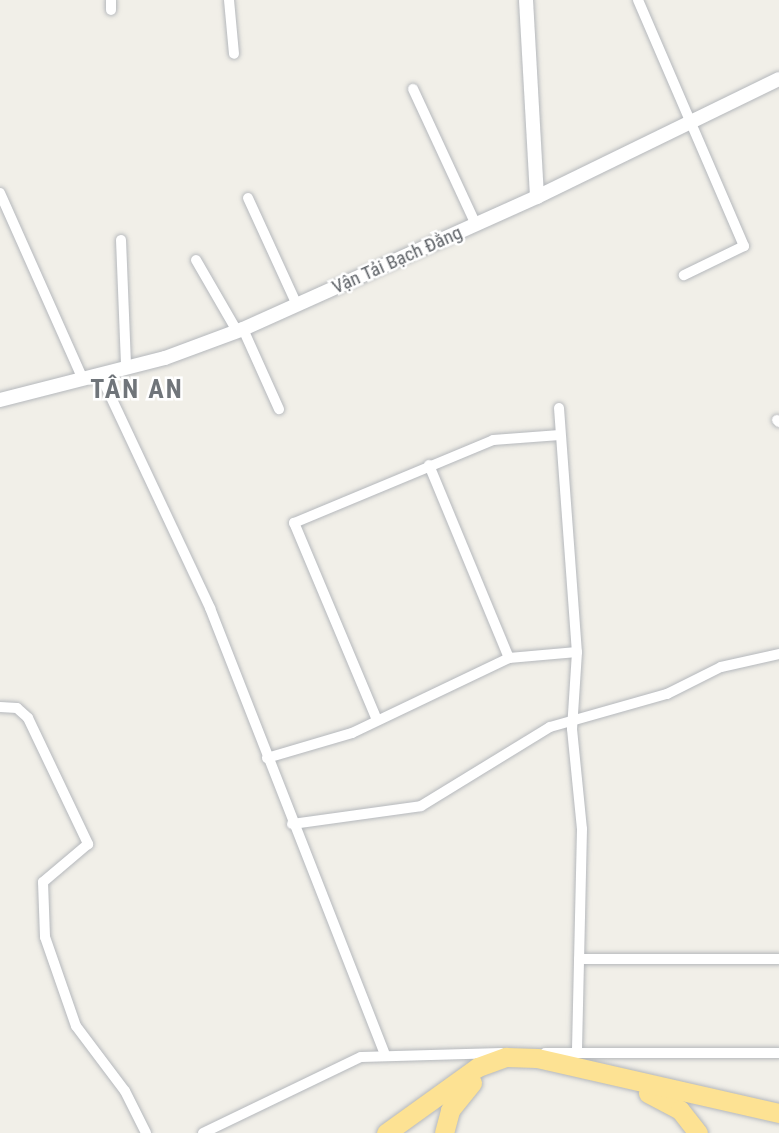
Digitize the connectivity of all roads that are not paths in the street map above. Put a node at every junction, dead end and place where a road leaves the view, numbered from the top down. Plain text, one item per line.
1 (229, 0) edge
2 (526, 0) edge
3 (638, 0) edge
4 (234, 54) dead end
5 (779, 79) edge
6 (413, 89) dead end
7 (691, 121) junction
8 (0, 193) edge
9 (537, 197) junction
10 (248, 198) dead end
11 (476, 225) junction
12 (121, 240) dead end
13 (195, 260) dead end
14 (684, 275) dead end
15 (297, 305) junction
16 (240, 330) junction
17 (126, 367) junction
18 (100, 374) junction
19 (83, 379) junction
20 (0, 400) edge
21 (559, 408) dead end
22 (278, 409) dead end
23 (560, 435) junction
24 (429, 465) junction
25 (577, 652) junction
26 (779, 654) edge
27 (509, 658) junction
28 (0, 707) edge
29 (377, 720) junction
30 (572, 721) junction
31 (267, 758) junction
32 (292, 824) junction
33 (579, 959) junction
34 (779, 959) edge
35 (384, 1053) junction
36 (577, 1053) junction
37 (779, 1053) edge
38 (779, 1113) edge
39 (146, 1133) edge
40 (203, 1133) edge
41 (386, 1133) edge
42 (444, 1133) edge
43 (698, 1133) edge

1 - 4 street
2 - 9 street
3 - 7 street
5 - 7 street, Vận Tải Bạch Đằng
6 - 11 street
7 - 9 street, Vận Tải Bạch Đằng
7 - 14 street
8 - 19 street
9 - 11 street, Vận Tải Bạch Đằng
10 - 15 street
11 - 15 street, Vận Tải Bạch Đằng
12 - 17 street
13 - 16 street
15 - 16 street, Vận Tải Bạch Đằng
16 - 17 street, Vận Tải Bạch Đằng
16 - 22 street
17 - 18 street, Vận Tải Bạch Đằng
18 - 19 street, Vận Tải Bạch Đằng
18 - 31 street
19 - 20 street, Vận Tải Bạch Đằng
21 - 23 street
23 - 24 street
23 - 25 street
24 - 27 street
24 - 29 street
25 - 27 street
25 - 30 street
26 - 30 street
27 - 29 street
28 - 39 street
29 - 31 street
30 - 32 street
30 - 33 street
31 - 32 street
32 - 35 street
33 - 34 street
33 - 36 street
35 - 36 street
35 - 40 street
36 - 37 street
38 - 41 highway
42 - 43 highway

